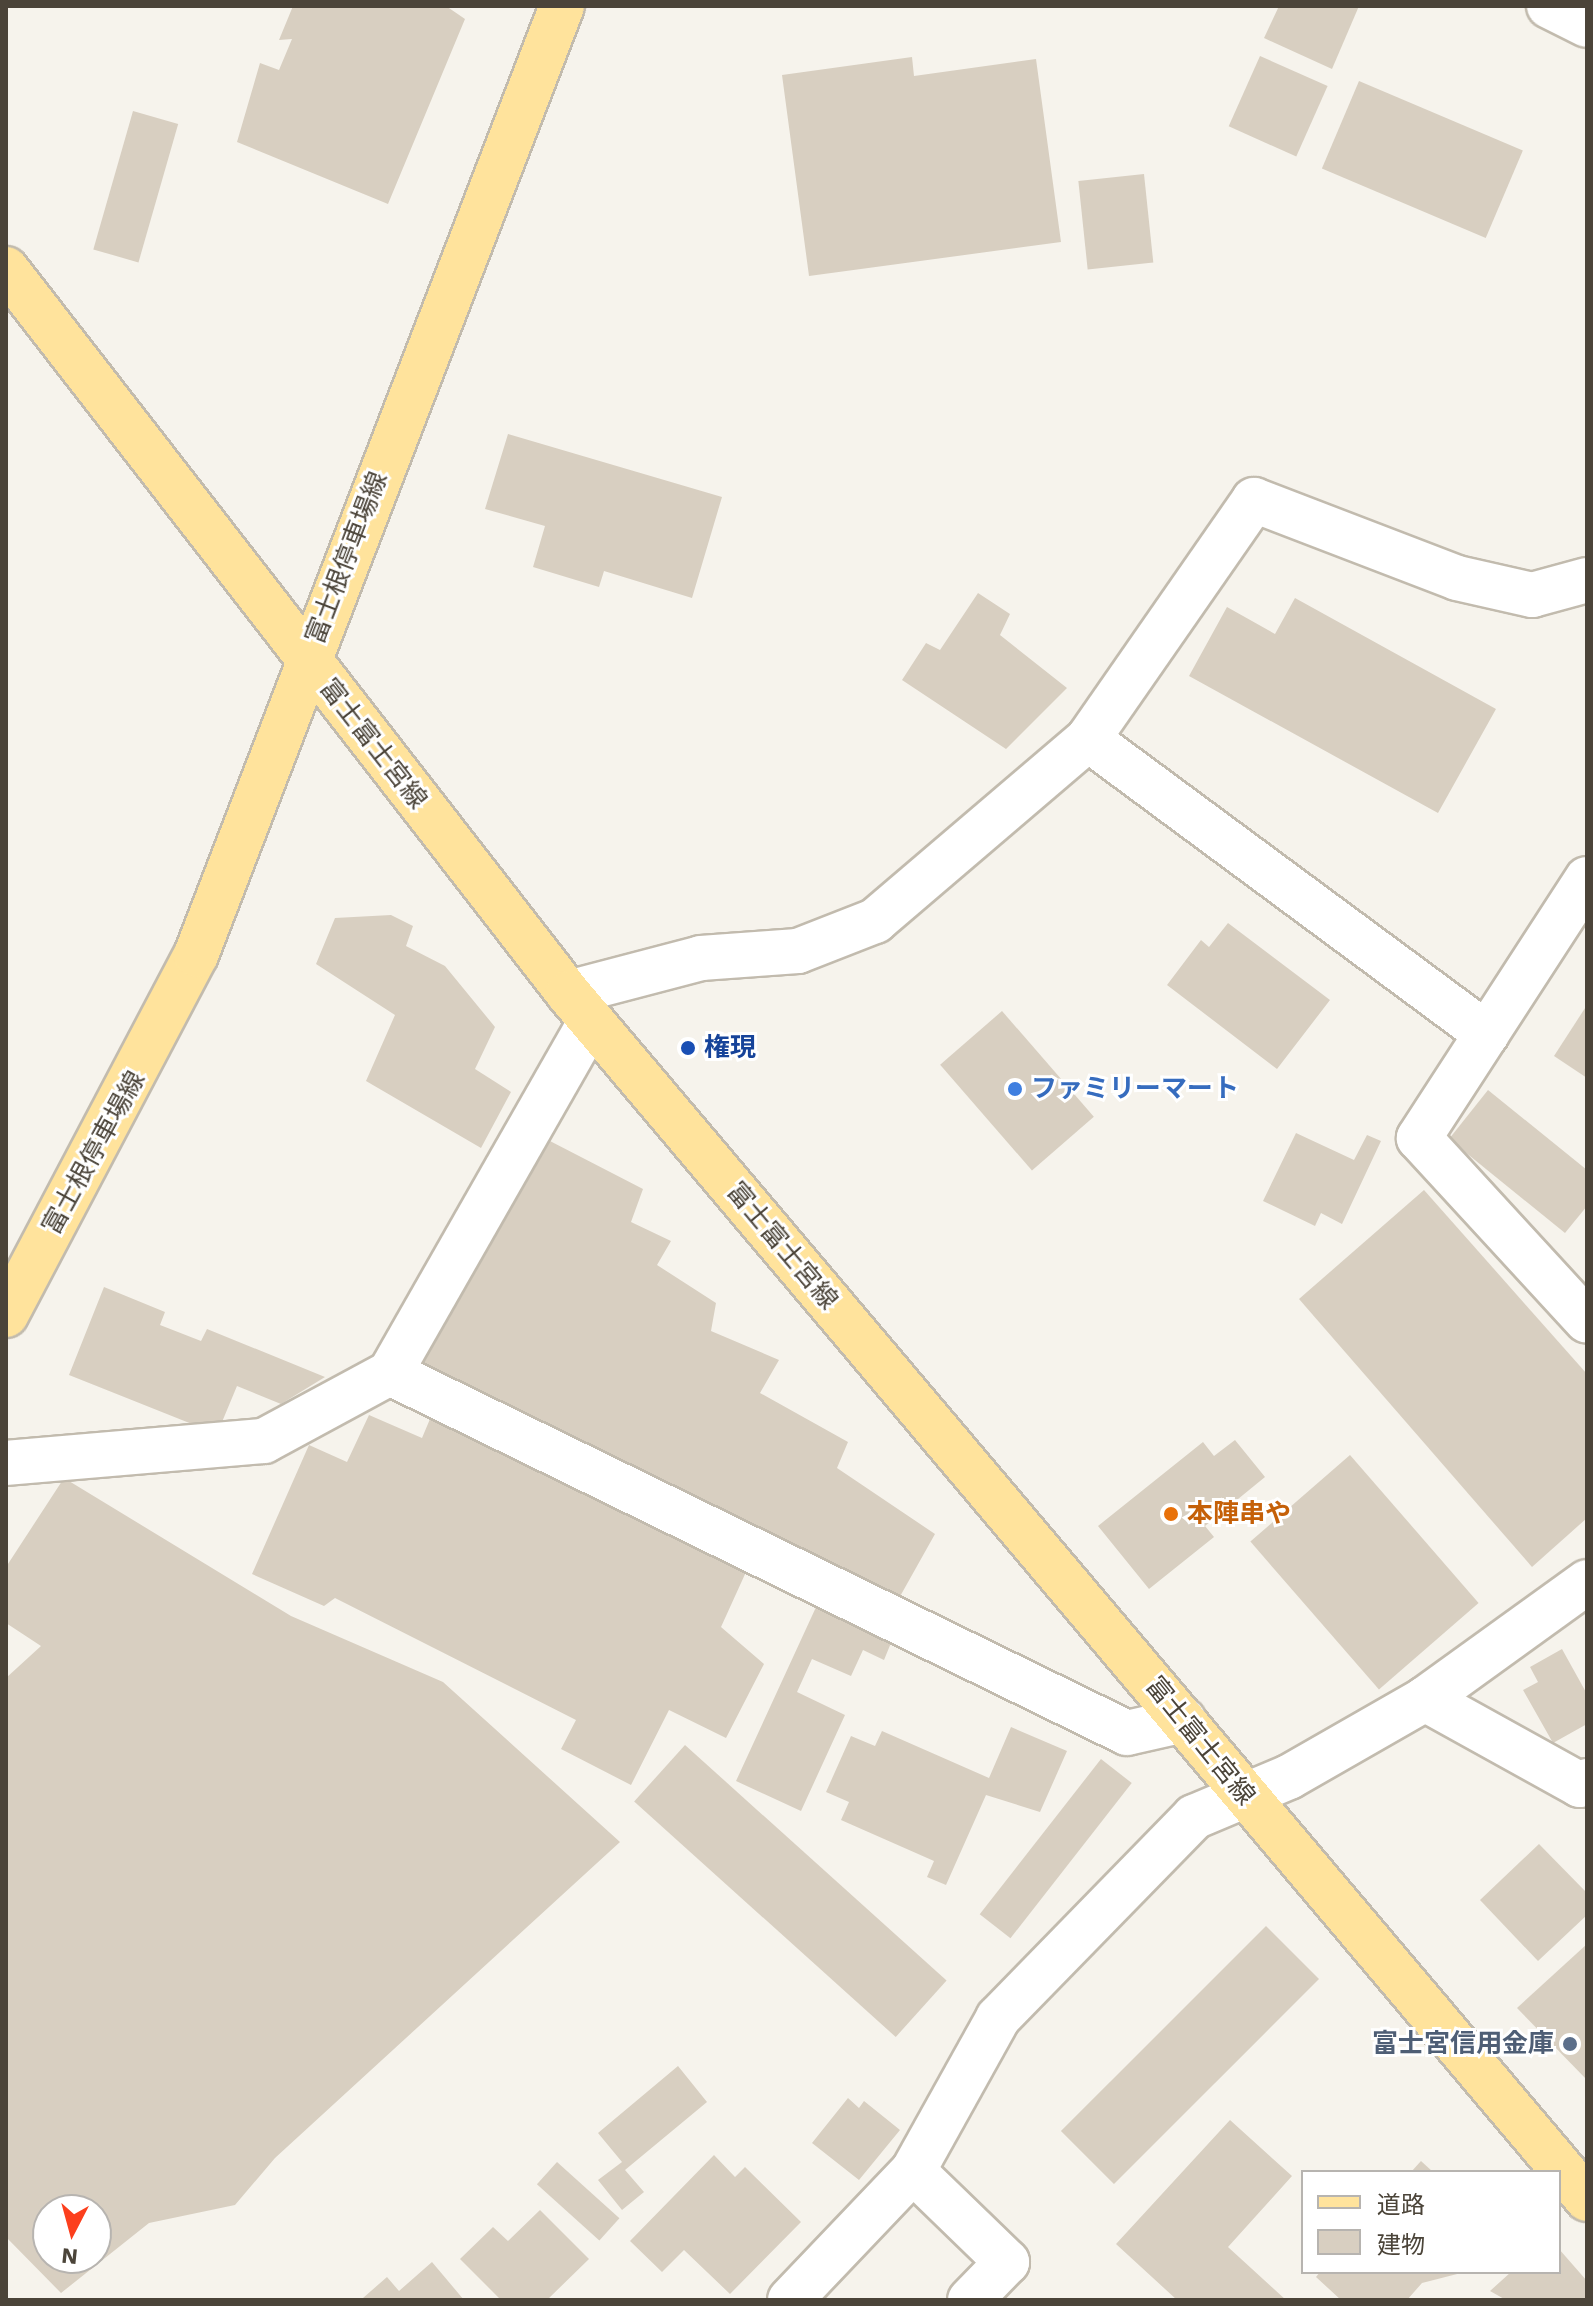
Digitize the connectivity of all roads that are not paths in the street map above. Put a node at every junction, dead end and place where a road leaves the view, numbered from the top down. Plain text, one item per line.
1 (562, 6) edge
2 (1549, 6) edge
3 (1587, 25) edge
4 (6, 269) edge
5 (1587, 580) edge
6 (308, 661) junction
7 (1088, 739) junction
8 (1587, 879) edge
9 (1571, 943) edge
10 (580, 1007) junction
11 (1487, 1034) junction
12 (6, 1315) edge
13 (1587, 1321) edge
14 (390, 1373) junction
15 (6, 1463) edge
16 (1587, 1582) edge
17 (1425, 1699) junction
18 (1184, 1720) junction
19 (1585, 1786) edge
20 (1244, 1796) junction
21 (913, 2171) junction
22 (1587, 2199) edge
23 (790, 2300) edge
24 (970, 2300) edge

1 - 6 main road, 富士根停車場線
2 - 3 street
4 - 6 main road, 富士富士宮線
5 - 7 street
6 - 10 main road, 富士富士宮線
6 - 12 main road, 富士根停車場線
7 - 10 street
7 - 11 street
8 - 9 street
9 - 11 street
10 - 14 street
10 - 18 main road, 富士富士宮線
11 - 13 street
14 - 15 street
14 - 18 street
16 - 17 street
17 - 19 street
17 - 20 street
18 - 20 main road, 富士富士宮線
20 - 21 street
20 - 22 main road, 富士富士宮線
21 - 23 street
21 - 24 street

